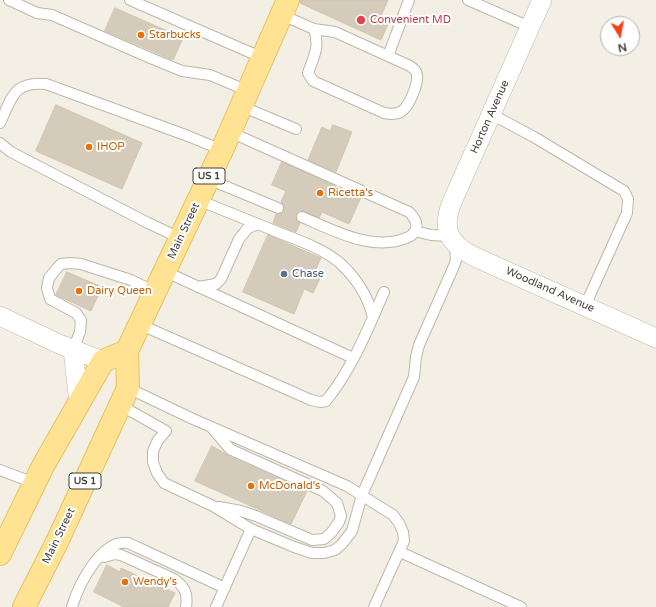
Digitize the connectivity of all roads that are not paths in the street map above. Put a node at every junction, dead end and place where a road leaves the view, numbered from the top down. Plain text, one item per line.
1 (9, 0) edge
2 (130, 0) edge
3 (409, 0) edge
4 (542, 0) edge
5 (474, 1) edge
6 (492, 5) edge
7 (285, 7) edge
8 (530, 27) junction
9 (314, 29) junction
10 (388, 56) junction
11 (262, 58) junction
12 (244, 98) junction
13 (491, 114) junction
14 (0, 123) edge
15 (296, 129) dead end
16 (226, 141) junction
17 (0, 143) edge
18 (208, 179) junction
19 (198, 200) junction
20 (278, 208) dead end
21 (302, 218) dead end
22 (258, 224) junction
23 (415, 232) junction
24 (180, 238) junction
25 (452, 240) junction
26 (164, 271) junction
27 (198, 287) junction
28 (154, 292) junction
29 (384, 292) dead end
30 (585, 306) junction
31 (0, 316) edge
32 (373, 317) junction
33 (139, 324) junction
34 (656, 338) edge
35 (73, 350) junction
36 (127, 351) junction
37 (353, 358) junction
38 (103, 361) junction
39 (124, 397) junction
40 (78, 403) junction
41 (212, 427) junction
42 (0, 470) edge
43 (34, 483) junction
44 (362, 495) junction
45 (213, 506) junction
46 (251, 529) junction
47 (400, 552) junction
48 (0, 554) edge
49 (96, 560) junction
50 (224, 588) junction
51 (74, 604) edge
52 (24, 607) edge
53 (186, 607) edge
54 (216, 607) edge
55 (374, 607) edge
56 (521, 607) edge

1 - 12 lane
2 - 11 lane
3 - 10 lane
4 - 8 street, Horton Avenue
5 - 6 lane
6 - 8 lane
7 - 9 lane
7 - 11 main road, Main Street / US 1
8 - 13 street, Horton Avenue
9 - 10 lane
9 - 10 lane
11 - 12 main road, Main Street / US 1
12 - 15 lane
12 - 16 main road, Main Street / US 1
13 - 25 street, Horton Avenue
13 - 30 lane
14 - 16 lane
16 - 18 main road, Main Street / US 1
16 - 23 lane
17 - 24 lane
18 - 19 main road, Main Street / US 1
18 - 20 lane
19 - 22 lane
19 - 24 main road, Main Street / US 1
21 - 23 lane
22 - 27 lane
22 - 32 lane
23 - 25 lane
24 - 26 main road, Main Street / US 1
25 - 30 street, Woodland Avenue
25 - 44 lane
26 - 27 lane
26 - 28 main road, Main Street / US 1
27 - 37 lane
28 - 33 main road, Main Street / US 1
28 - 35 lane
29 - 32 lane
30 - 34 street, Woodland Avenue
31 - 35 street
32 - 37 lane
33 - 36 main road, Main Street / US 1
33 - 37 lane
35 - 38 street
35 - 40 street
36 - 38 main road
36 - 39 main road, Main Street / US 1
38 - 40 main road
39 - 41 lane
39 - 45 lane
39 - 52 main road, Main Street / US 1
40 - 43 main road
41 - 44 lane
41 - 45 lane
42 - 43 lane
43 - 48 main road
44 - 46 lane
44 - 47 lane
45 - 46 lane
46 - 50 lane
47 - 55 lane
47 - 56 lane
49 - 50 lane
49 - 51 lane
49 - 53 lane
50 - 54 lane

